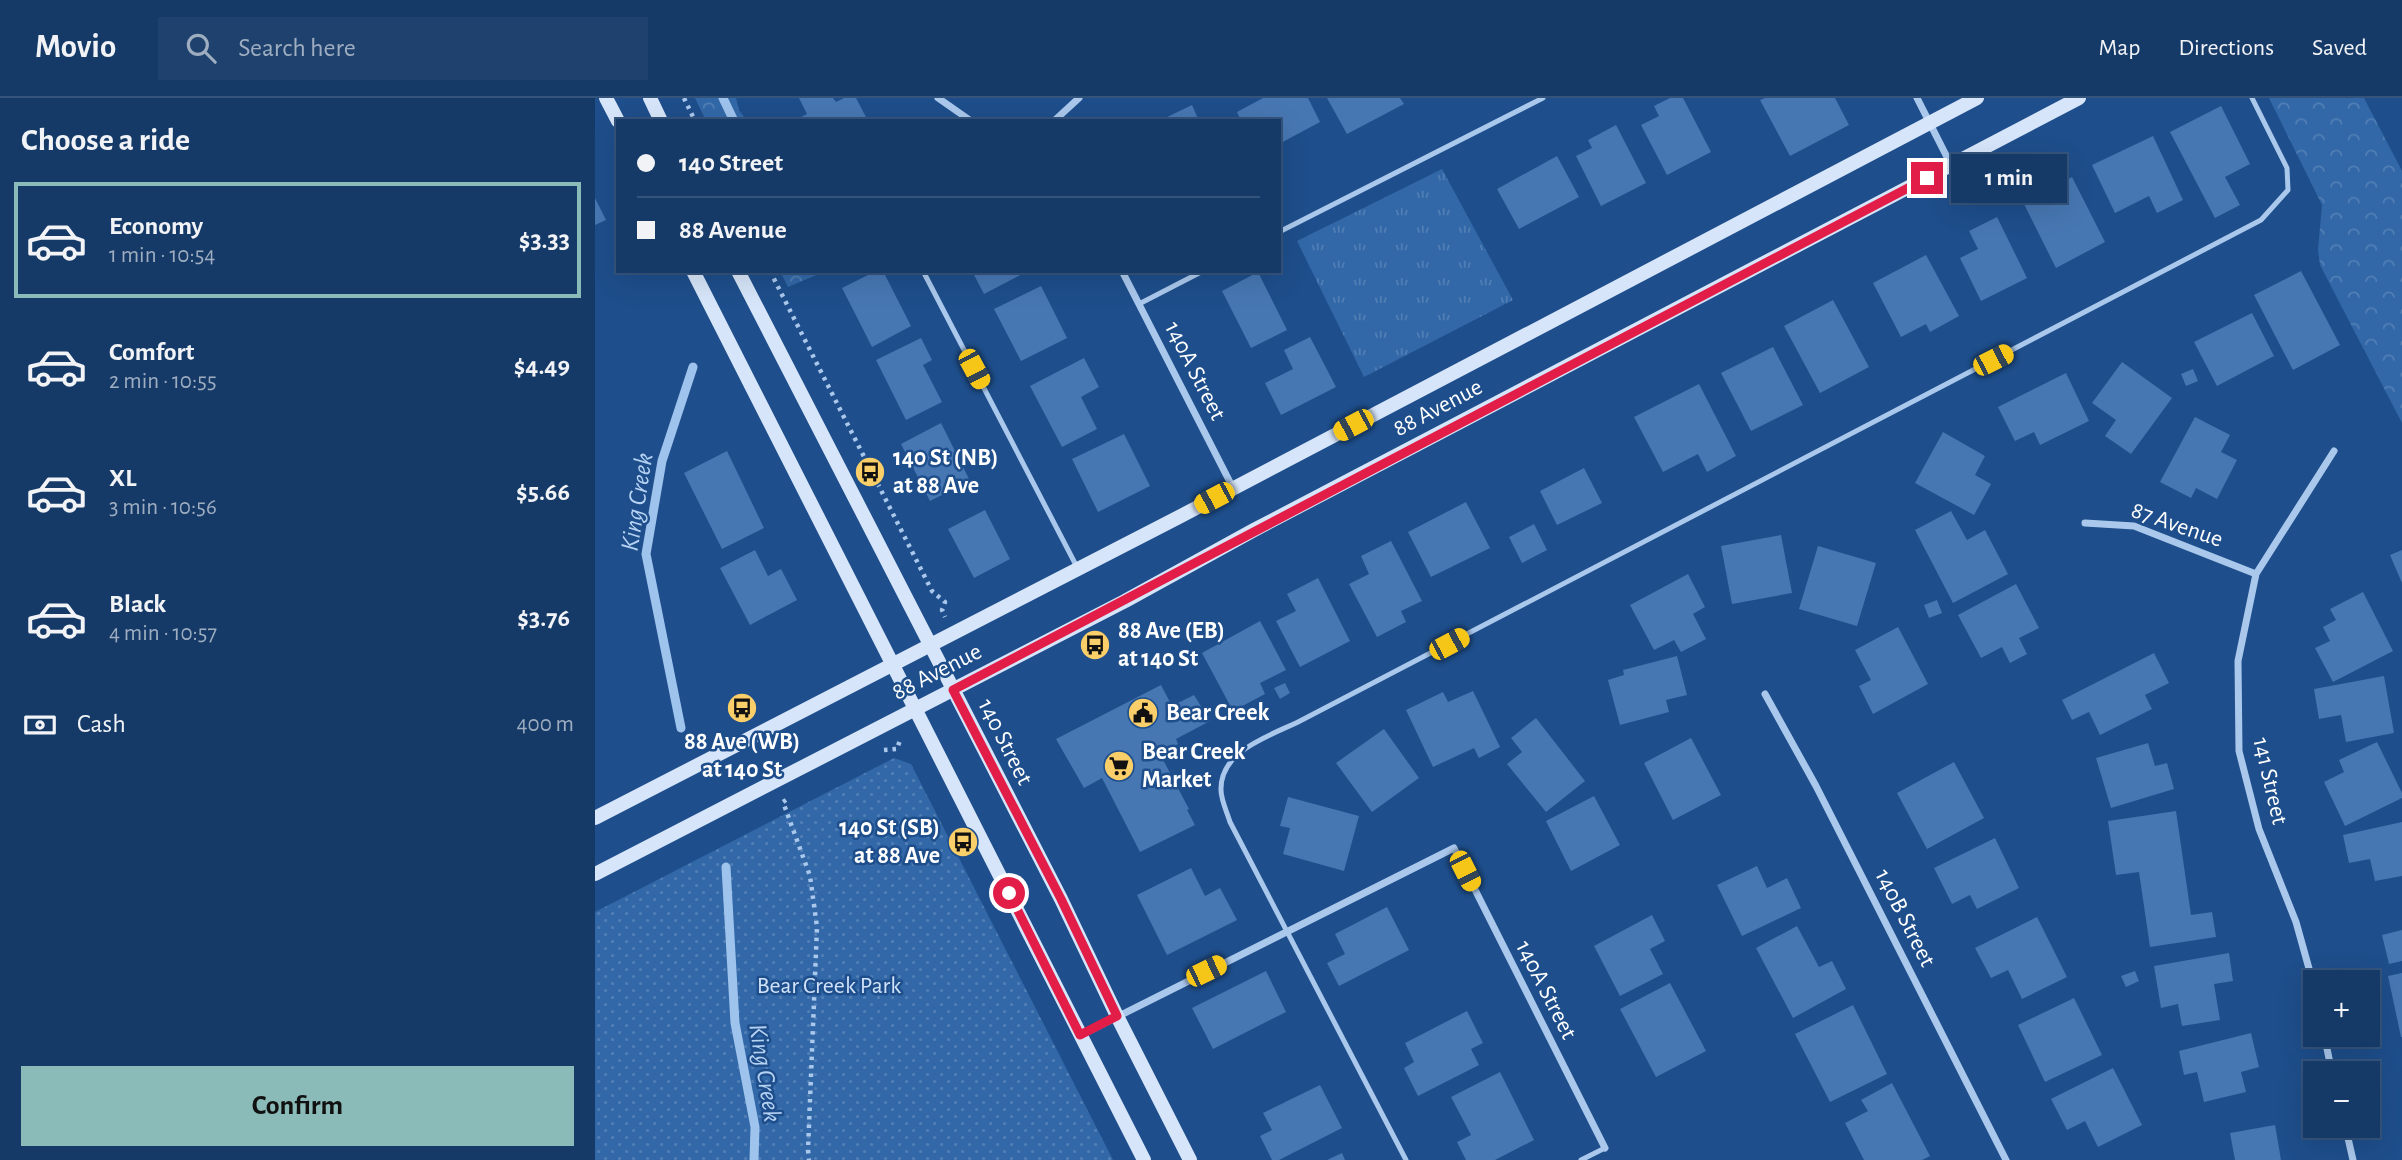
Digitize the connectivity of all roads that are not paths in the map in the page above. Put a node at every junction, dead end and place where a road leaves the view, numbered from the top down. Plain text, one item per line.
1 (606, 98) edge
2 (650, 98) edge
3 (938, 98) edge
4 (1079, 98) edge
5 (1543, 98) edge
6 (1917, 98) edge
7 (1977, 98) edge
8 (2079, 98) edge
9 (2252, 98) edge
10 (617, 119) edge
11 (660, 119) edge
12 (968, 119) edge
13 (1056, 119) edge
14 (1930, 122) junction
15 (1951, 166) junction
16 (1281, 231) edge
17 (694, 273) edge
18 (739, 273) edge
19 (924, 273) edge
20 (1123, 273) edge
21 (1199, 273) edge
22 (1139, 304) junction
23 (2334, 452) dead end
24 (1233, 488) junction
25 (2085, 523) dead end
26 (1078, 569) junction
27 (2256, 574) junction
28 (931, 645) junction
29 (893, 665) junction
30 (953, 690) junction
31 (1765, 694) dead end
32 (915, 709) junction
33 (595, 818) edge
34 (595, 874) edge
35 (1288, 930) junction
36 (2309, 970) edge
37 (1117, 1016) junction
38 (1080, 1035) junction
39 (2348, 1138) edge
40 (1605, 1148) joint
41 (1144, 1160) edge
42 (1190, 1160) edge
43 (1406, 1160) edge
44 (1581, 1160) edge
45 (2006, 1160) edge
46 (2353, 1160) edge

1 - 10 main road
2 - 11 main road
3 - 12 street
4 - 13 street
5 - 16 lane
6 - 14 street
7 - 14 main road, 88 Avenue
8 - 15 main road, 88 Avenue
9 - 35 lane
14 - 15 street
14 - 24 main road, 88 Avenue
15 - 30 main road, 88 Avenue
17 - 29 main road
18 - 28 main road, 140 Street
19 - 26 lane
20 - 22 street, 140A Street
21 - 22 lane
22 - 24 street, 140A Street
23 - 27 street
24 - 26 main road, 88 Avenue
25 - 27 street, 87 Avenue
26 - 28 main road, 88 Avenue
27 - 36 street, 141 Street
28 - 29 main road, 88 Avenue
28 - 30 main road, 140 Street
29 - 32 main road
29 - 33 main road, 88 Avenue
30 - 32 main road, 88 Avenue
30 - 37 main road, 140 Street
31 - 45 street, 140B Street
32 - 34 main road, 88 Avenue
32 - 38 main road
35 - 37 street
35 - 40 street, 140A Street
35 - 43 lane
37 - 38 street
37 - 42 main road, 140 Street
38 - 41 main road
39 - 46 street
40 - 44 lane

